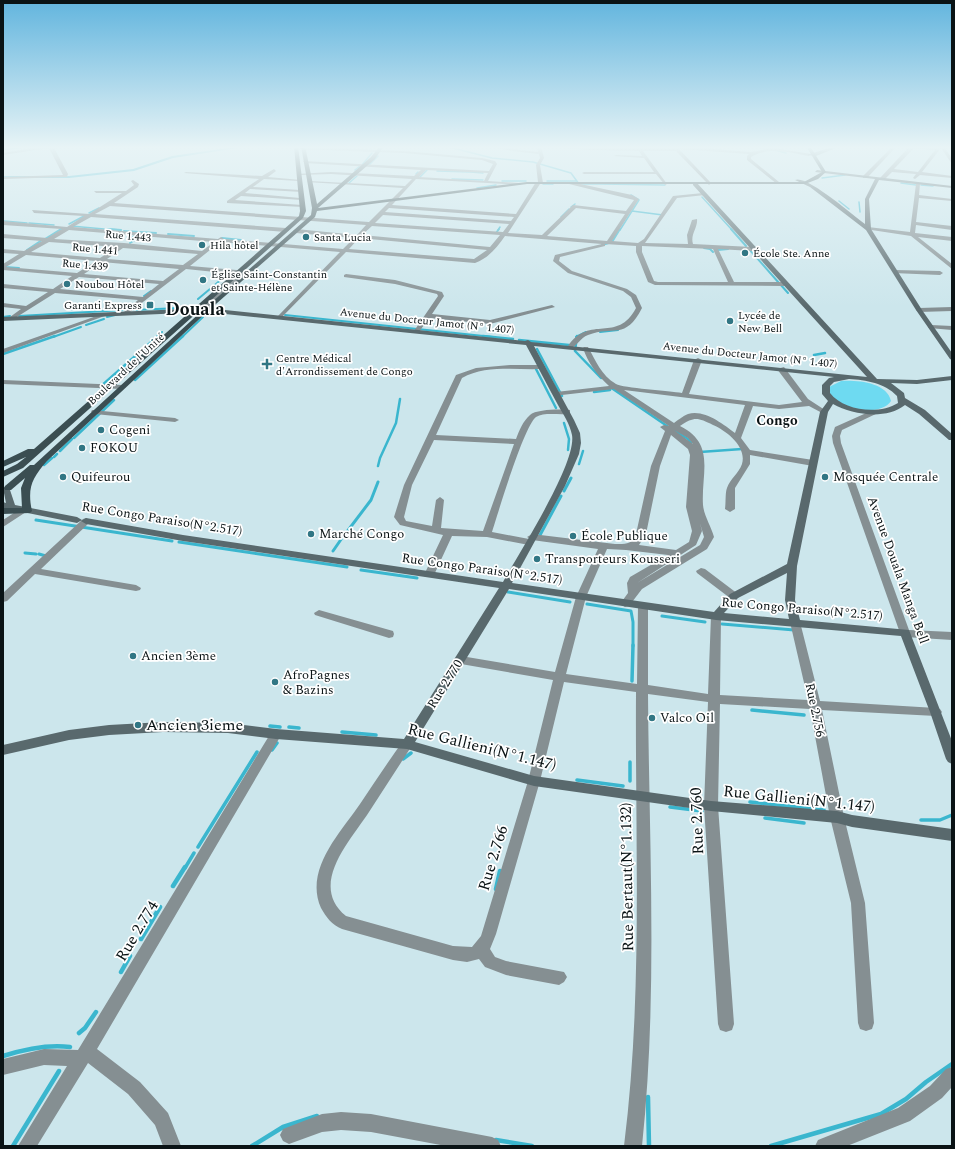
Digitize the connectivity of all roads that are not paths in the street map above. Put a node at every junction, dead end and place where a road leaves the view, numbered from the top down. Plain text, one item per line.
1 (115, 200) edge
2 (283, 200) edge
3 (306, 200) edge
4 (313, 200) edge
5 (326, 200) edge
6 (402, 200) edge
7 (528, 200) edge
8 (637, 200) edge
9 (642, 200) edge
10 (673, 200) edge
11 (708, 200) edge
12 (828, 200) edge
13 (867, 200) edge
14 (916, 200) edge
15 (231, 201) joint
16 (392, 201) junction
17 (301, 202) junction
18 (109, 204) junction
19 (226, 204) dead end
20 (388, 206) junction
21 (315, 209) junction
22 (34, 212) dead end
23 (382, 213) junction
24 (629, 213) junction
25 (89, 215) junction
26 (516, 216) junction
27 (299, 218) junction
28 (310, 219) junction
29 (695, 220) dead end
30 (3, 222) edge
31 (511, 223) junction
32 (913, 223) junction
33 (371, 224) junction
34 (67, 227) junction
35 (952, 228) edge
36 (868, 229) junction
37 (286, 230) junction
38 (296, 231) junction
39 (143, 233) junction
40 (504, 234) junction
41 (912, 234) junction
42 (3, 236) edge
43 (358, 236) junction
44 (544, 236) junction
45 (47, 239) junction
46 (221, 239) junction
47 (952, 239) edge
48 (615, 240) junction
49 (270, 243) junction
50 (280, 244) junction
51 (639, 245) junction
52 (123, 246) junction
53 (691, 246) junction
54 (715, 248) junction
55 (752, 248) junction
56 (492, 249) junction
57 (345, 250) junction
58 (3, 251) edge
59 (25, 253) junction
60 (203, 253) junction
61 (101, 260) junction
62 (3, 267) edge
63 (185, 267) junction
64 (952, 267) edge
65 (241, 272) junction
66 (895, 272) junction
67 (940, 273) dead end
68 (79, 275) junction
69 (346, 276) dead end
70 (165, 283) junction
71 (732, 284) junction
72 (784, 284) junction
73 (3, 286) edge
74 (54, 290) junction
75 (144, 299) junction
76 (3, 305) edge
77 (552, 307) dead end
78 (27, 308) junction
79 (195, 309) junction
80 (952, 309) edge
81 (206, 310) junction
82 (919, 310) junction
83 (126, 312) junction
84 (107, 314) junction
85 (428, 316) junction
86 (280, 317) junction
87 (12, 318) junction
88 (3, 319) edge
89 (931, 327) junction
90 (952, 328) edge
91 (417, 331) junction
92 (528, 342) junction
93 (577, 347) junction
94 (3, 351) edge
95 (952, 358) edge
96 (698, 360) junction
97 (582, 361) dead end
98 (541, 367) junction
99 (781, 369) junction
100 (864, 369) junction
101 (798, 371) junction
102 (849, 377) junction
103 (858, 378) junction
104 (952, 378) edge
105 (876, 381) junction
106 (3, 382) edge
107 (917, 382) junction
108 (108, 386) junction
109 (122, 387) junction
110 (613, 388) junction
111 (825, 388) junction
112 (556, 394) junction
113 (685, 394) junction
114 (902, 398) junction
115 (832, 400) junction
116 (750, 403) junction
117 (808, 404) junction
118 (95, 412) junction
119 (567, 412) junction
120 (824, 412) junction
121 (876, 412) junction
122 (175, 420) dead end
123 (672, 428) junction
124 (430, 437) junction
125 (737, 438) junction
126 (952, 438) edge
127 (519, 442) junction
128 (43, 444) junction
129 (746, 452) junction
130 (44, 459) junction
131 (813, 463) junction
132 (3, 464) edge
133 (3, 474) edge
134 (3, 479) edge
135 (6, 490) edge
136 (440, 500) dead end
137 (6, 507) edge
138 (730, 508) dead end
139 (23, 510) junction
140 (82, 520) junction
141 (3, 524) edge
142 (436, 530) junction
143 (449, 533) junction
144 (487, 534) junction
145 (530, 539) junction
146 (604, 546) junction
147 (628, 547) junction
148 (678, 553) junction
149 (792, 566) junction
150 (33, 571) junction
151 (701, 571) dead end
152 (429, 575) junction
153 (505, 587) junction
154 (136, 588) dead end
155 (633, 592) junction
156 (734, 596) junction
157 (581, 598) junction
158 (3, 599) edge
159 (625, 604) junction
160 (643, 606) junction
161 (319, 613) dead end
162 (716, 616) junction
163 (795, 622) junction
164 (905, 633) junction
165 (389, 634) dead end
166 (952, 636) edge
167 (461, 660) junction
168 (560, 677) junction
169 (642, 689) junction
170 (715, 699) junction
171 (815, 705) junction
172 (936, 712) junction
173 (276, 734) junction
174 (407, 744) junction
175 (3, 750) edge
176 (952, 759) edge
177 (534, 781) junction
178 (642, 796) junction
179 (711, 806) junction
180 (837, 817) junction
181 (952, 835) edge
182 (482, 950) junction
183 (559, 977) dead end
184 (866, 1023) dead end
185 (726, 1024) dead end
186 (84, 1055) junction
187 (3, 1067) edge
188 (952, 1075) edge
189 (288, 1135) dead end
190 (27, 1146) edge
191 (172, 1146) edge
192 (492, 1146) edge
193 (633, 1146) edge
194 (824, 1146) edge

1 - 18 street
2 - 17 street
3 - 21 main road
4 - 21 main road
5 - 21 main road
6 - 16 main road
7 - 26 street
8 - 24 street
9 - 48 street
10 - 51 street
11 - 55 street
12 - 36 street
13 - 36 street
14 - 32 street
15 - 17 street
15 - 19 street
16 - 20 street
16 - 21 main road
17 - 27 main road
18 - 25 street
18 - 27 street
20 - 23 street
20 - 26 street
21 - 28 main road, Boulevard de l'Unité
22 - 25 street
23 - 31 street
23 - 33 street
24 - 44 street
24 - 48 street
25 - 34 street
25 - 37 street
26 - 31 street
27 - 28 street
27 - 37 main road, Boulevard de l'Unité
28 - 33 street
28 - 38 main road, Boulevard de l'Unité
29 - 53 street
30 - 34 street
31 - 40 street
32 - 35 street
32 - 41 street
33 - 40 street
33 - 43 street
34 - 39 street
34 - 45 street
36 - 41 street
36 - 66 street
37 - 49 main road, Boulevard de l'Unité
38 - 43 street
38 - 50 main road, Boulevard de l'Unité
39 - 46 street
39 - 52 street
40 - 44 street
40 - 56 street
41 - 47 street
41 - 64 street
42 - 45 street, Rue 1.443
43 - 56 street
43 - 57 street
44 - 48 street
45 - 52 street, Rue 1.443
45 - 59 street
46 - 49 street
46 - 60 street
48 - 51 street
48 - 93 street
49 - 50 street
49 - 65 main road, Boulevard de l'Unité
50 - 57 street
50 - 65 main road, Boulevard de l'Unité
51 - 53 street
51 - 71 street
52 - 60 street, Rue 1.443
52 - 61 street
53 - 54 street
54 - 55 street
54 - 71 street
55 - 72 street
56 - 57 street
57 - 86 street
58 - 59 street, Rue 1.441
59 - 61 street, Rue 1.441
59 - 62 street
60 - 63 street
61 - 63 street, Rue 1.441
61 - 68 street
62 - 68 street, Rue 1.439
63 - 65 street, Rue 1.441
63 - 70 street
65 - 65 street
65 - 79 main road, Boulevard de l'Unité
65 - 81 main road, Boulevard de l'Unité
66 - 67 street
66 - 82 street
68 - 70 street, Rue 1.439
68 - 74 street
69 - 85 street
70 - 75 street
71 - 72 street
72 - 100 street
73 - 74 street
74 - 75 street
74 - 78 street
75 - 83 street
76 - 78 street
77 - 85 street
78 - 87 street
79 - 81 street, Avenue du Docteur Jamot (N° 1.407)
79 - 83 street, Avenue du Docteur Jamot (N° 1.407)
79 - 108 main road, Boulevard de l'Unité
80 - 82 street
81 - 86 street, Avenue du Docteur Jamot (N° 1.407)
81 - 109 main road, Boulevard de l'Unité
82 - 89 street
83 - 84 street, Avenue du Docteur Jamot (N° 1.407)
84 - 87 street, Avenue du Docteur Jamot (N° 1.407)
84 - 94 street
85 - 91 street
86 - 91 street, Avenue du Docteur Jamot (N° 1.407)
87 - 88 street, Avenue du Docteur Jamot (N° 1.407)
89 - 90 street
89 - 95 street
91 - 92 street, Avenue du Docteur Jamot (N° 1.407)
92 - 93 street, Avenue du Docteur Jamot (N° 1.407)
92 - 98 street, Rue 2.770
93 - 96 street, Avenue du Docteur Jamot (N° 1.407)
93 - 110 street
96 - 99 street, Avenue du Docteur Jamot (N° 1.407)
96 - 113 street
97 - 110 street
98 - 112 street, Rue 2.770
98 - 124 street
99 - 101 street, Avenue du Docteur Jamot (N° 1.407)
99 - 117 street
100 - 103 street
100 - 105 street
101 - 102 street, Avenue du Docteur Jamot (N° 1.407)
101 - 111 street
102 - 103 street, Avenue du Docteur Jamot (N° 1.407)
102 - 111 street
103 - 105 street, Avenue du Docteur Jamot (N° 1.407)
104 - 107 street
105 - 107 street
105 - 114 street
106 - 108 street
107 - 114 street
108 - 109 street
108 - 128 main road, Boulevard de l'Unité
109 - 118 main road, Boulevard de l'Unité
110 - 112 street
110 - 113 street
110 - 123 street
111 - 115 street
112 - 119 street, Rue 2.770
113 - 116 street
114 - 121 street
114 - 126 street
115 - 120 street, Rue 2.756
115 - 121 street
116 - 117 street
116 - 125 street
117 - 120 street
118 - 122 street
118 - 130 main road, Boulevard de l'Unité
119 - 127 street
119 - 145 street, Rue 2.770
120 - 131 street, Rue 2.756
121 - 164 street, Avenue Douala Manga Bell
123 - 125 street
123 - 147 street
123 - 148 street
123 - 155 street
124 - 127 street
124 - 142 street
125 - 129 street
127 - 144 street
128 - 132 main road
128 - 133 main road
129 - 131 street
129 - 138 street
130 - 135 main road
130 - 139 main road
131 - 149 street, Rue 2.756
134 - 135 main road
135 - 137 street
136 - 142 street
137 - 139 street, Rue Congo Paraiso(N°2.517)
139 - 140 street, Rue Congo Paraiso(N°2.517)
139 - 141 street
140 - 150 street
140 - 152 street, Rue Congo Paraiso(N°2.517)
142 - 143 street
143 - 144 street
143 - 152 street
144 - 145 street
145 - 146 street
145 - 153 street, Rue 2.770
146 - 147 street
146 - 157 street, Rue 2.766
147 - 148 street
148 - 155 street
149 - 156 street
149 - 163 street, Rue 2.756
150 - 154 street
150 - 158 street
151 - 156 street
152 - 153 street, Rue Congo Paraiso(N°2.517)
153 - 157 street, Rue Congo Paraiso(N°2.517)
153 - 167 street, Rue 2.770
155 - 159 street
156 - 162 street
157 - 159 street, Rue Congo Paraiso(N°2.517)
157 - 168 street, Rue 2.766
159 - 160 street, Rue Congo Paraiso(N°2.517)
160 - 162 street, Rue Congo Paraiso(N°2.517)
160 - 169 street, Rue Bertaut(N°1.132)
161 - 165 street
162 - 163 street, Rue Congo Paraiso(N°2.517)
162 - 170 street, Rue 2.760
163 - 164 street, Rue Congo Paraiso(N°2.517)
163 - 171 street, Rue 2.756
164 - 166 street, Rue Congo Paraiso(N°2.517)
164 - 172 street, Avenue Douala Manga Bell
167 - 168 street
167 - 174 street, Rue 2.770
168 - 169 street
168 - 177 street, Rue 2.766
169 - 170 street
169 - 178 street, Rue Bertaut(N°1.132)
170 - 171 street
170 - 179 street, Rue 2.760
171 - 172 street
171 - 180 street, Rue 2.756
172 - 176 street, Avenue Douala Manga Bell
173 - 174 street, Rue Gallieni(N°1.147)
173 - 175 street, Rue Gallieni(N°1.147)
173 - 186 street, Rue 2.774
174 - 177 street, Rue Gallieni(N°1.147)
174 - 182 street, Rue 2.770
177 - 178 street, Rue Gallieni(N°1.147)
177 - 182 street, Rue 2.766
178 - 179 street, Rue Gallieni(N°1.147)
178 - 193 street, Rue Bertaut(N°1.132)
179 - 180 street, Rue Gallieni(N°1.147)
179 - 185 street, Rue 2.760
180 - 181 street, Rue Gallieni(N°1.147)
180 - 184 street, Rue 2.756
182 - 183 street
186 - 187 street
186 - 190 street, Rue 2.774
186 - 191 street
188 - 194 street
189 - 192 street

